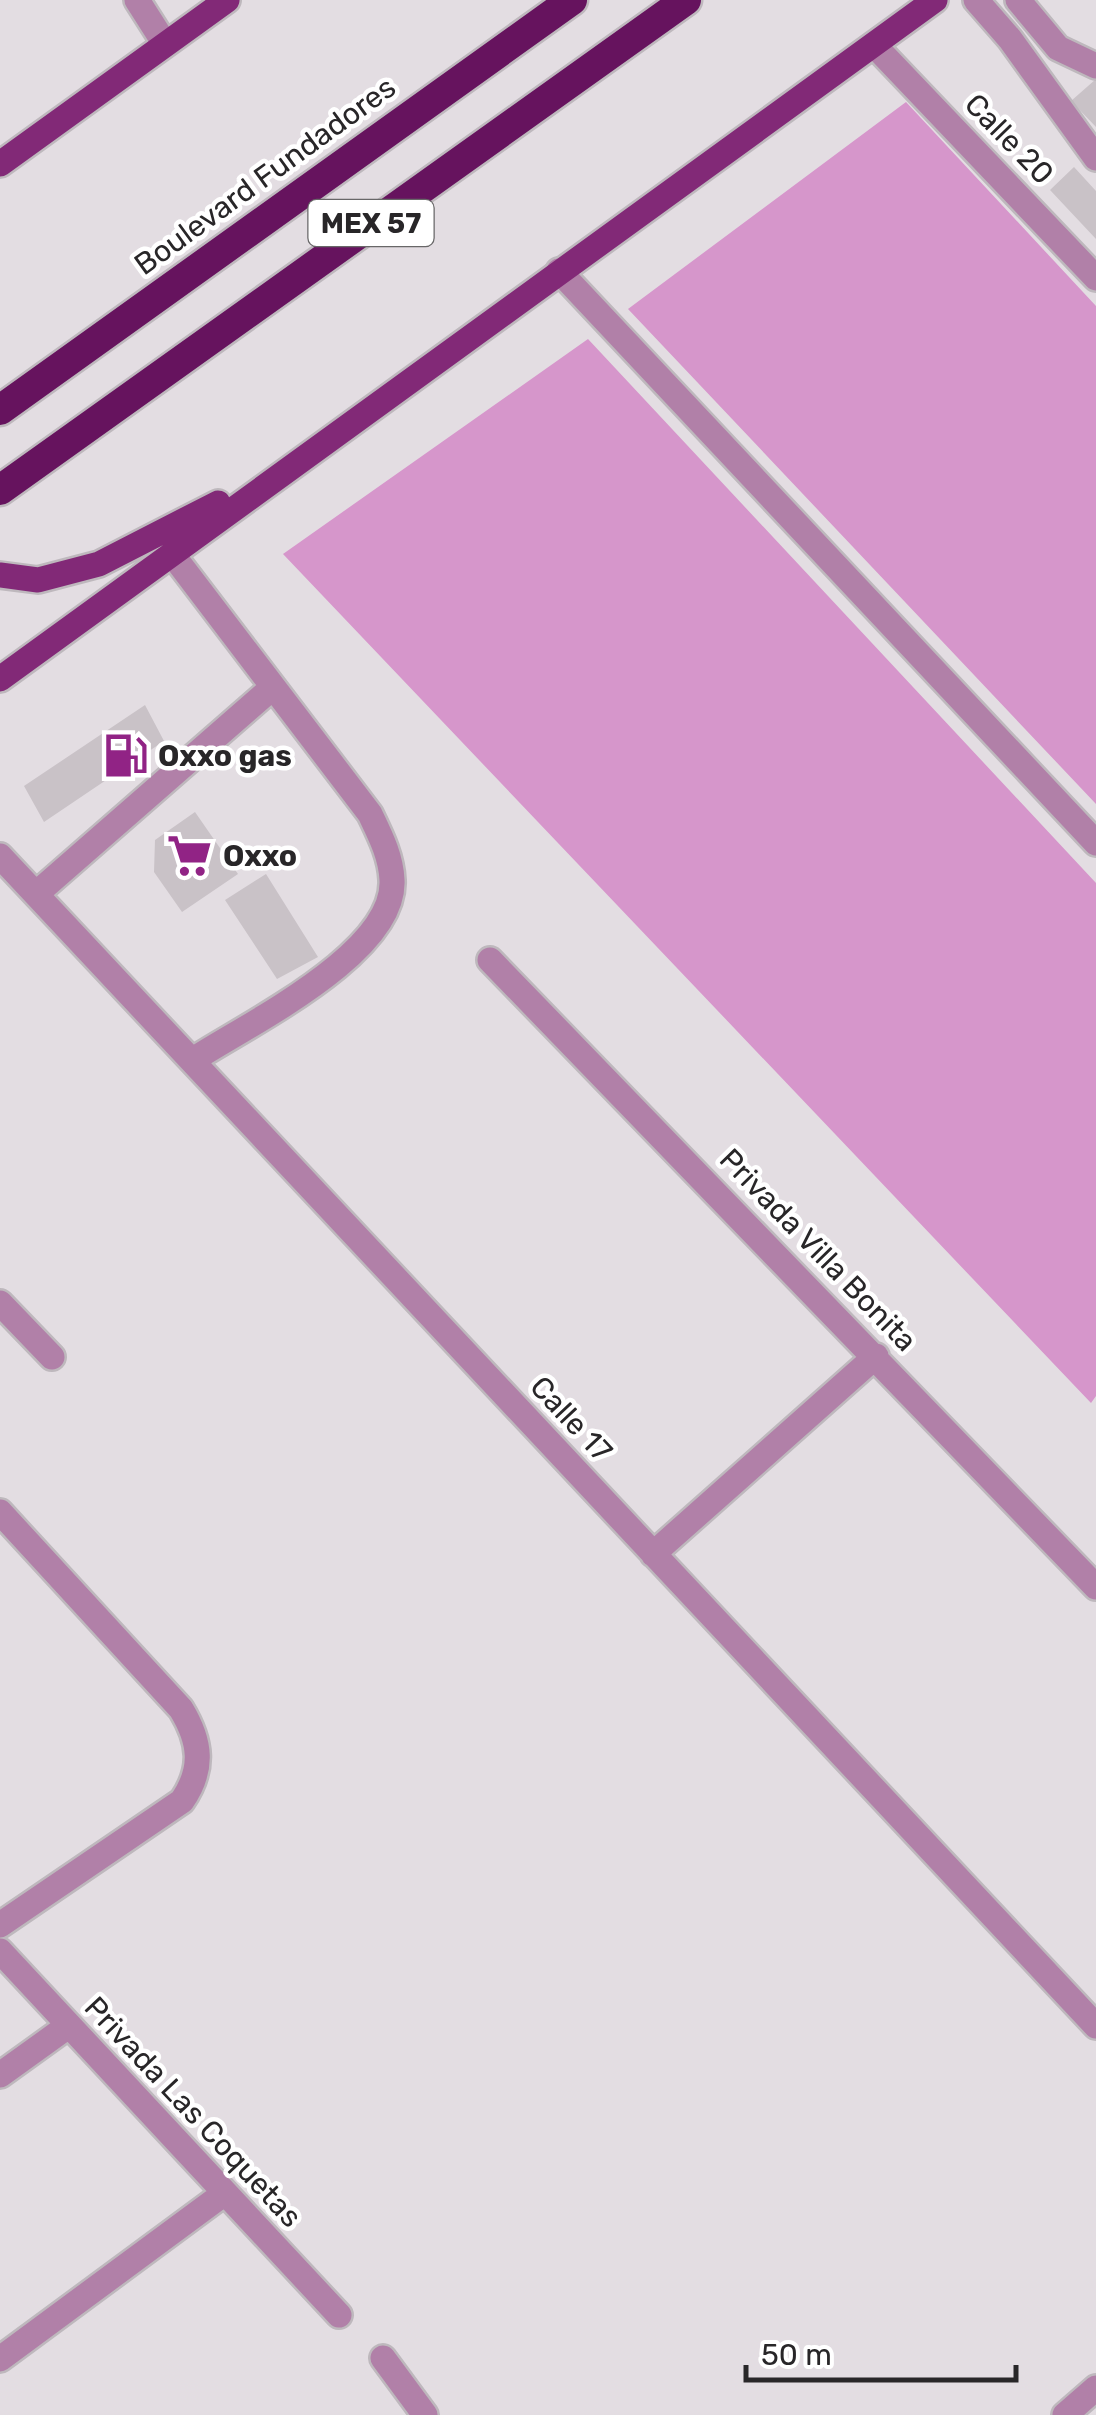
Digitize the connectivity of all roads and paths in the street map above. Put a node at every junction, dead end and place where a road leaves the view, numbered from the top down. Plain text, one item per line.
1 (137, 0) edge
2 (227, 0) edge
3 (572, 0) edge
4 (686, 0) edge
5 (935, 0) edge
6 (976, 0) edge
7 (1018, 0) edge
8 (165, 44) junction
9 (874, 45) junction
10 (1096, 66) edge
11 (24, 146) junction
12 (1096, 158) edge
13 (0, 164) edge
14 (0, 173) edge
15 (560, 271) junction
16 (1096, 278) edge
17 (3, 408) edge
18 (308, 454) junction
19 (0, 490) edge
20 (172, 554) junction
21 (0, 575) edge
22 (0, 679) edge
23 (273, 687) junction
24 (1096, 843) edge
25 (0, 856) edge
26 (36, 894) junction
27 (490, 960) dead end
28 (193, 1060) junction
29 (0, 1304) edge
30 (876, 1356) junction
31 (52, 1357) dead end
32 (0, 1512) edge
33 (652, 1554) junction
34 (1096, 1586) edge
35 (0, 1925) edge
36 (0, 1951) edge
37 (68, 2026) junction
38 (1096, 2026) edge
39 (0, 2074) edge
40 (222, 2195) junction
41 (340, 2316) dead end
42 (382, 2358) dead end
43 (0, 2359) edge
44 (1096, 2388) edge
45 (425, 2415) edge
46 (1065, 2415) edge

1 - 8 street
2 - 8 main road
3 - 17 highway, Boulevard Fundadores / MEX 57
4 - 19 highway, MEX 57
5 - 9 main road
6 - 12 street
7 - 10 street
8 - 11 main road
9 - 15 main road
9 - 16 street, Calle 20
11 - 13 main road
11 - 14 main road
15 - 18 main road
15 - 24 street
18 - 20 main road
18 - 21 main road
20 - 22 main road
20 - 23 street
23 - 26 street
23 - 28 street
25 - 26 street, Calle 17
26 - 28 street, Calle 17
27 - 30 street, Privada Villa Bonita
28 - 33 street, Calle 17
29 - 31 street
30 - 33 street
30 - 34 street, Privada Villa Bonita
32 - 35 street
33 - 38 street, Calle 17
36 - 37 street, Privada Las Coquetas
37 - 39 street
37 - 40 street, Privada Las Coquetas
40 - 41 street, Privada Las Coquetas
40 - 43 street
42 - 45 street
44 - 46 street

